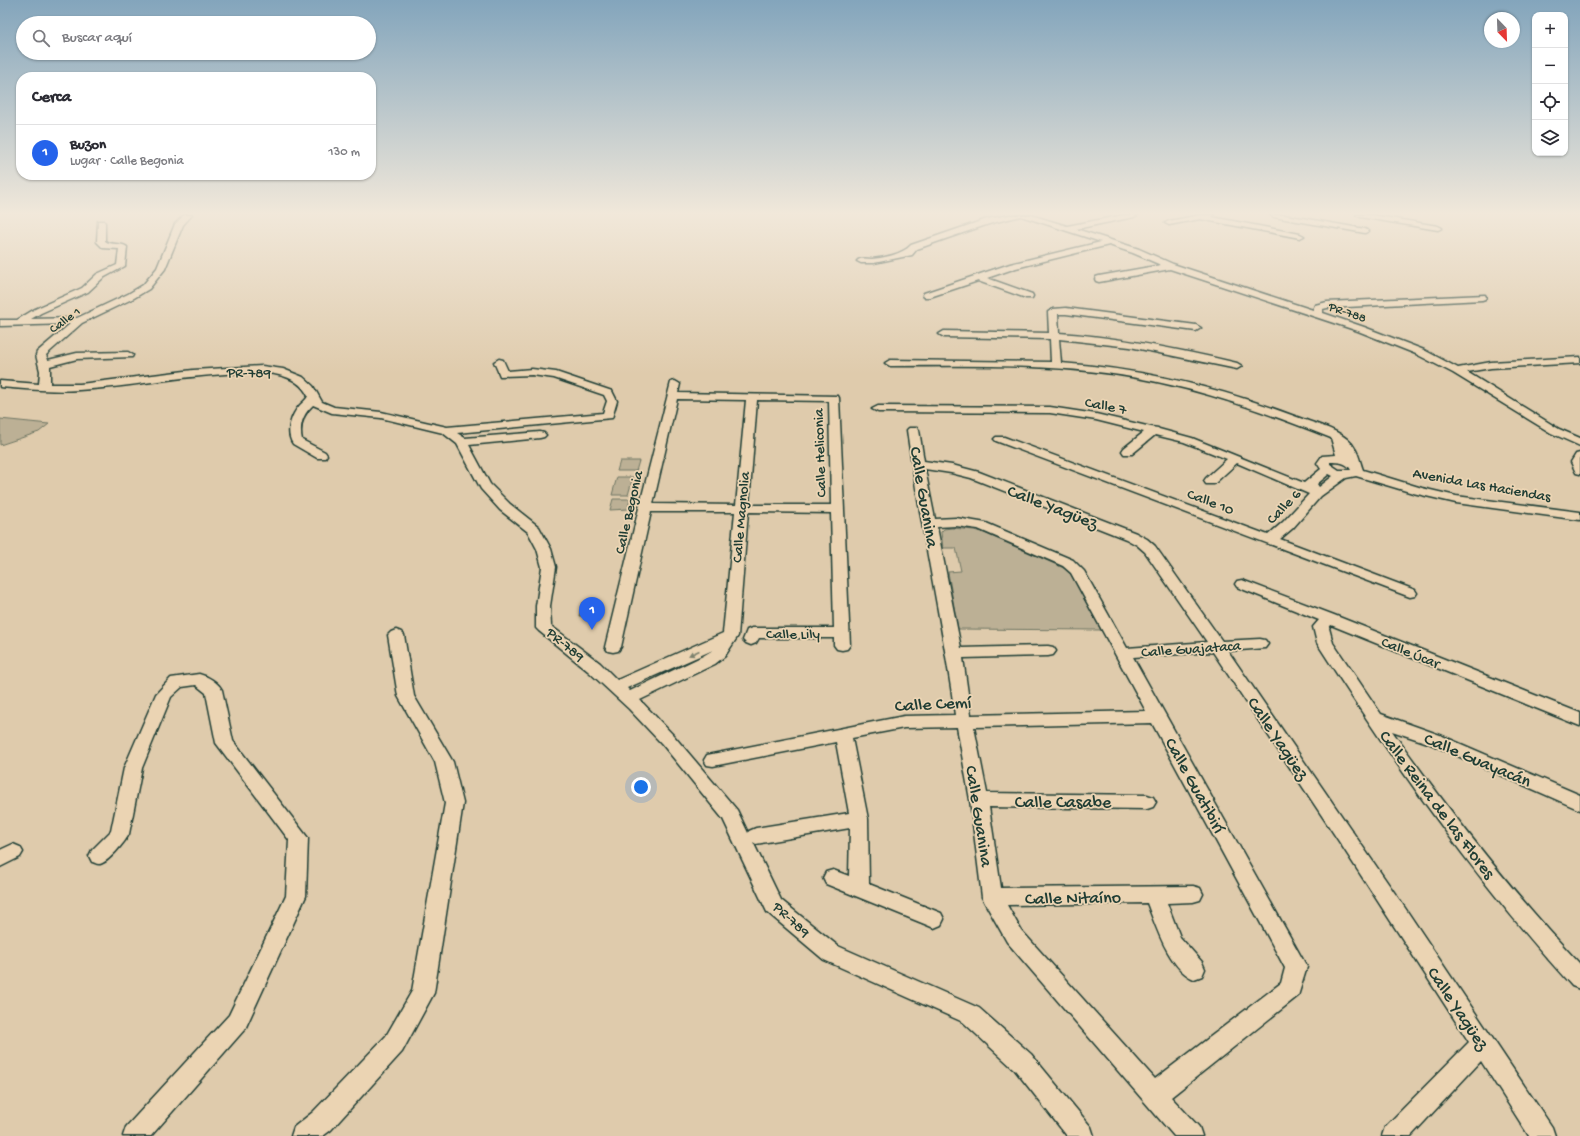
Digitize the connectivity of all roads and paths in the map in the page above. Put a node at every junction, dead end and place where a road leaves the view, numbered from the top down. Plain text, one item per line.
1 (117, 268) edge
2 (161, 268) edge
3 (1007, 268) edge
4 (1159, 268) edge
5 (1176, 268) edge
6 (979, 278) junction
7 (1099, 279) dead end
8 (928, 295) dead end
9 (1029, 296) dead end
10 (1482, 297) dead end
11 (1318, 315) junction
12 (79, 321) junction
13 (20, 322) junction
14 (0, 323) edge
15 (1196, 328) dead end
16 (944, 334) dead end
17 (1054, 336) junction
18 (128, 354) dead end
19 (1580, 360) edge
20 (499, 362) dead end
21 (890, 363) dead end
22 (45, 364) junction
23 (1056, 365) junction
24 (1237, 366) dead end
25 (1457, 371) junction
26 (0, 384) edge
27 (44, 388) junction
28 (673, 390) joint
29 (315, 397) junction
30 (752, 398) junction
31 (878, 409) dead end
32 (447, 430) junction
33 (914, 430) dead end
34 (1154, 430) junction
35 (540, 435) dead end
36 (1000, 439) dead end
37 (462, 442) junction
38 (1580, 442) edge
39 (1342, 447) junction
40 (1128, 451) dead end
41 (321, 455) dead end
42 (1580, 457) edge
43 (1235, 458) junction
44 (918, 464) junction
45 (1328, 468) junction
46 (1356, 468) junction
47 (1580, 470) edge
48 (1343, 474) junction
49 (1210, 481) dead end
50 (1317, 493) junction
51 (645, 508) junction
52 (741, 508) junction
53 (837, 509) junction
54 (1580, 516) edge
55 (930, 523) junction
56 (1271, 540) junction
57 (1242, 584) dead end
58 (1410, 593) dead end
59 (1329, 618) junction
60 (396, 635) dead end
61 (730, 636) junction
62 (842, 639) joint
63 (751, 640) dead end
64 (1260, 644) dead end
65 (1217, 646) junction
66 (613, 647) dead end
67 (1048, 651) dead end
68 (954, 652) junction
69 (1122, 652) junction
70 (615, 687) junction
71 (628, 699) junction
72 (1158, 717) junction
73 (1375, 718) junction
74 (1580, 720) edge
75 (964, 721) junction
76 (843, 734) junction
77 (713, 760) dead end
78 (979, 800) junction
79 (1147, 802) dead end
80 (1580, 803) edge
81 (859, 819) junction
82 (756, 836) dead end
83 (99, 856) dead end
84 (833, 878) dead end
85 (859, 887) junction
86 (1193, 894) dead end
87 (1154, 896) junction
88 (992, 897) junction
89 (934, 919) dead end
90 (1194, 969) dead end
91 (1580, 979) edge
92 (1483, 1044) junction
93 (1154, 1095) junction
94 (135, 1136) edge
95 (303, 1136) edge
96 (1082, 1136) edge
97 (1190, 1136) edge
98 (1394, 1136) edge
99 (1543, 1136) edge

1 - 13 street
2 - 12 street, Calle 1
3 - 6 street
4 - 7 street
5 - 11 street, PR-788 / PR-788
6 - 8 street
6 - 9 street
10 - 11 street
11 - 25 street, PR-788 / PR-788
12 - 13 street
12 - 22 street, Calle 1
13 - 14 street
15 - 17 street
16 - 17 street
17 - 23 street
17 - 24 street
18 - 22 street
19 - 25 street
20 - 32 street
21 - 23 street, Avenida Las Haciendas
22 - 27 street, Calle 1
23 - 39 street, Avenida Las Haciendas
25 - 38 street, PR-788 / PR-788
26 - 27 street, PR-789 / PR-789
27 - 29 street, PR-789 / PR-789
28 - 30 street, Calle Heliconia
28 - 51 street, Calle Begonia
29 - 32 street, PR-789 / PR-789
29 - 41 street
30 - 52 street, Calle Magnolia
30 - 53 street, Calle Heliconia
31 - 34 street, Calle 7
32 - 37 street, PR-789 / PR-789
33 - 44 street, Calle Guanina
34 - 40 street
34 - 43 street, Calle 7
35 - 37 street
36 - 56 street, Calle 10
37 - 70 street, PR-789 / PR-789
39 - 45 street
39 - 46 street, Avenida Las Haciendas
42 - 47 street
43 - 49 street
43 - 50 street, Calle 7
44 - 55 street, Calle Guanina
44 - 65 street, Calle Yagüez
45 - 48 street
45 - 50 street, Calle 6
46 - 48 street
46 - 54 street, Avenida Las Haciendas
48 - 50 street, Calle 6
50 - 56 street, Calle 6
51 - 52 street
51 - 66 street, Calle Begonia
52 - 53 street
52 - 61 street, Calle Magnolia
53 - 62 street, Calle Heliconia
55 - 68 street, Calle Guanina
55 - 69 street, Calle Guatibirí
56 - 58 street, Calle 10
57 - 59 street, Calle Úcar
59 - 73 street, Calle Reina de las Flores
59 - 74 street, Calle Úcar
60 - 95 street
61 -> 70 street
61 - 71 street, Calle Magnolia
62 - 63 street, Calle Lily
64 - 65 street, Calle Guajataca
65 - 69 street, Calle Guajataca
65 - 92 street, Calle Yagüez
67 - 68 street
68 - 75 street, Calle Guanina
69 - 72 street, Calle Guatibirí
70 - 71 street, PR-789 / PR-789
71 - 96 street, PR-789 / PR-789
72 - 75 street, Calle Cemí
72 - 93 street, Calle Guatibirí
73 - 80 street, Calle Guayacán
73 - 91 street, Calle Reina de las Flores
75 - 76 street, Calle Cemí
75 - 78 street, Calle Guanina
76 - 77 street, Calle Cemí
76 - 81 street
78 - 79 street, Calle Casabe
78 - 88 street, Calle Guanina
81 - 82 street
81 - 85 street
83 - 94 street
84 - 85 street
85 - 89 street
86 - 87 street, Calle Nitaíno
87 - 88 street, Calle Nitaíno
87 - 90 street
88 - 93 street, Calle Guanina
92 - 98 street
92 - 99 street, Calle Yagüez
93 - 97 street, Calle Guanina

